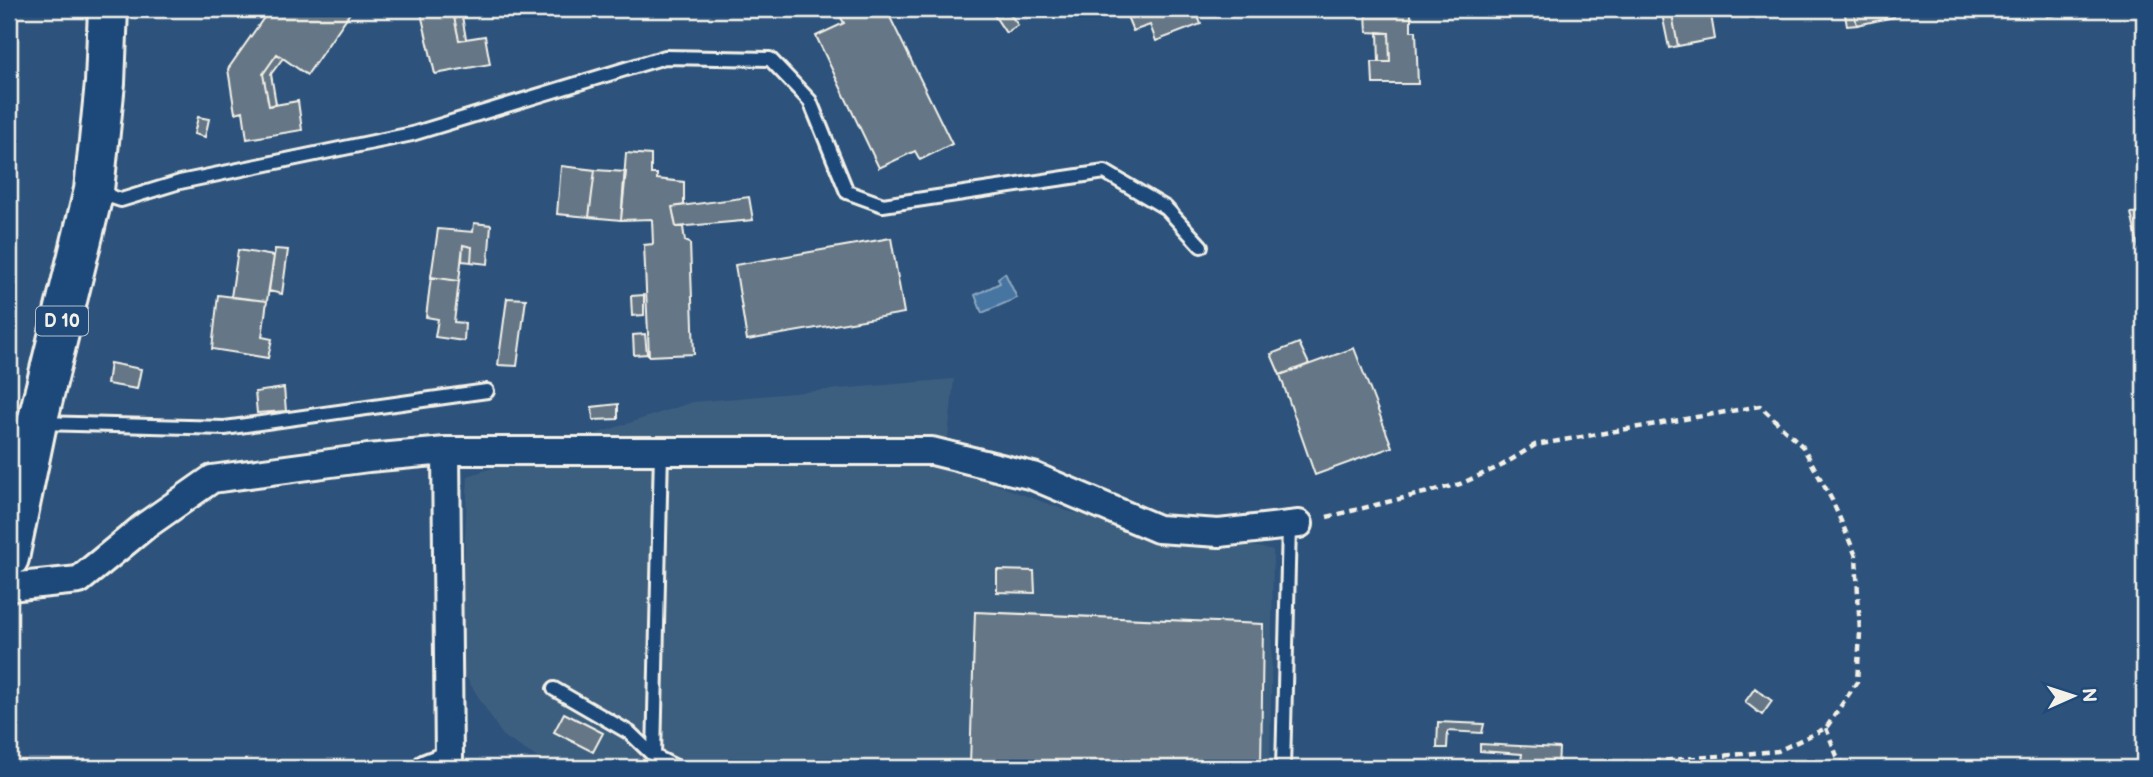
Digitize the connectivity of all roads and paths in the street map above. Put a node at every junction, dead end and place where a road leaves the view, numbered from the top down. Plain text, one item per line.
1 (108, 9) edge
2 (125, 9) edge
3 (104, 83) junction
4 (93, 190) junction
5 (1201, 246) dead end
6 (486, 391) dead end
7 (37, 423) junction
8 (446, 451) junction
9 (661, 451) junction
10 (1294, 524) junction
11 (9, 558) edge
12 (9, 587) edge
13 (554, 689) dead end
14 (1826, 728) junction
15 (654, 756) junction
16 (426, 768) edge
17 (678, 768) edge
18 (1283, 768) edge
19 (1627, 768) edge
20 (1847, 768) edge

1 - 3 main road, D 10
2 - 3 main road, D 10
3 - 4 main road, D 10
4 - 5 lane
4 - 7 main road, D 10
6 - 7 lane
7 - 11 main road, D 10
8 - 9 street
8 - 12 street
8 - 16 street
9 - 10 street
9 - 15 lane
10 - 14 path
10 - 18 lane
13 - 15 lane
14 - 19 path
14 - 20 path
15 - 17 lane

